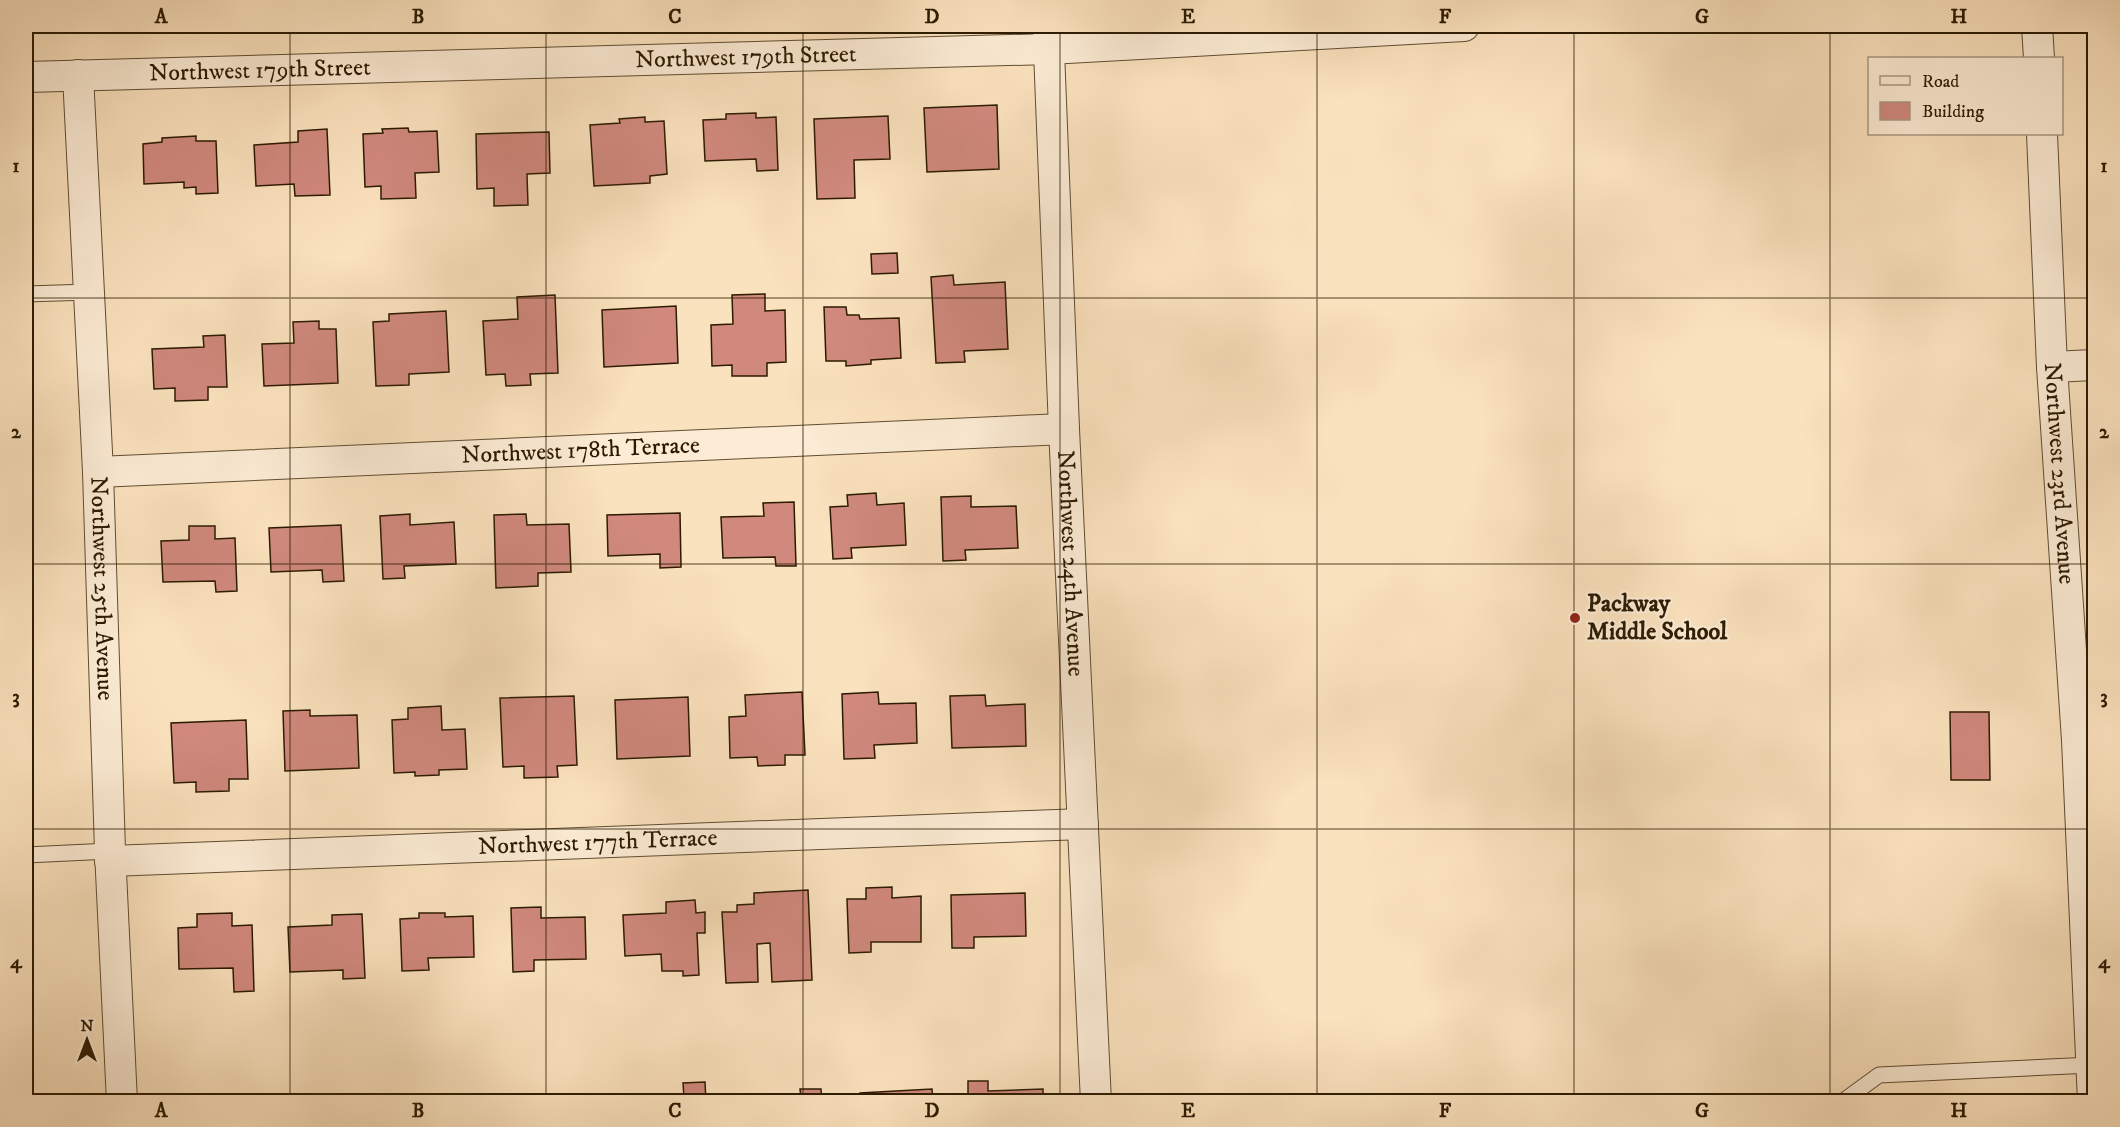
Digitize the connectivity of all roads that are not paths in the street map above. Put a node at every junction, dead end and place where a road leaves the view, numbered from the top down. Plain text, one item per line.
1 (1464, 26) edge
2 (2037, 26) edge
3 (1049, 37) edge
4 (2038, 57) edge
5 (78, 75) junction
6 (26, 77) edge
7 (2042, 135) edge
8 (89, 292) junction
9 (26, 294) edge
10 (2094, 365) edge
11 (2052, 367) junction
12 (1064, 429) junction
13 (98, 472) junction
14 (2086, 739) edge
15 (1083, 824) junction
16 (26, 855) edge
17 (110, 856) junction
18 (2092, 1065) junction
19 (122, 1101) edge
20 (1096, 1101) edge
21 (1842, 1101) edge
22 (2093, 1101) edge

1 - 3 street, Northwest 179th Street
2 - 4 street
3 - 5 street, Northwest 179th Street
3 - 12 street, Northwest 24th Avenue
5 - 6 street, Northwest 179th Street
5 - 8 street, Northwest 25th Avenue
7 - 11 street, Northwest 23rd Avenue
8 - 9 lane
8 - 13 street, Northwest 25th Avenue
10 - 11 street
11 - 14 street, Northwest 23rd Avenue
12 - 13 street, Northwest 178th Terrace
12 - 15 street, Northwest 24th Avenue
13 - 17 street, Northwest 25th Avenue
14 - 18 street, Northwest 23rd Avenue
15 - 17 street, Northwest 177th Terrace
15 - 20 street, Northwest 24th Avenue
16 - 17 lane
17 - 19 street, Northwest 25th Avenue
18 - 21 lane
18 - 22 street, Northwest 23rd Avenue

